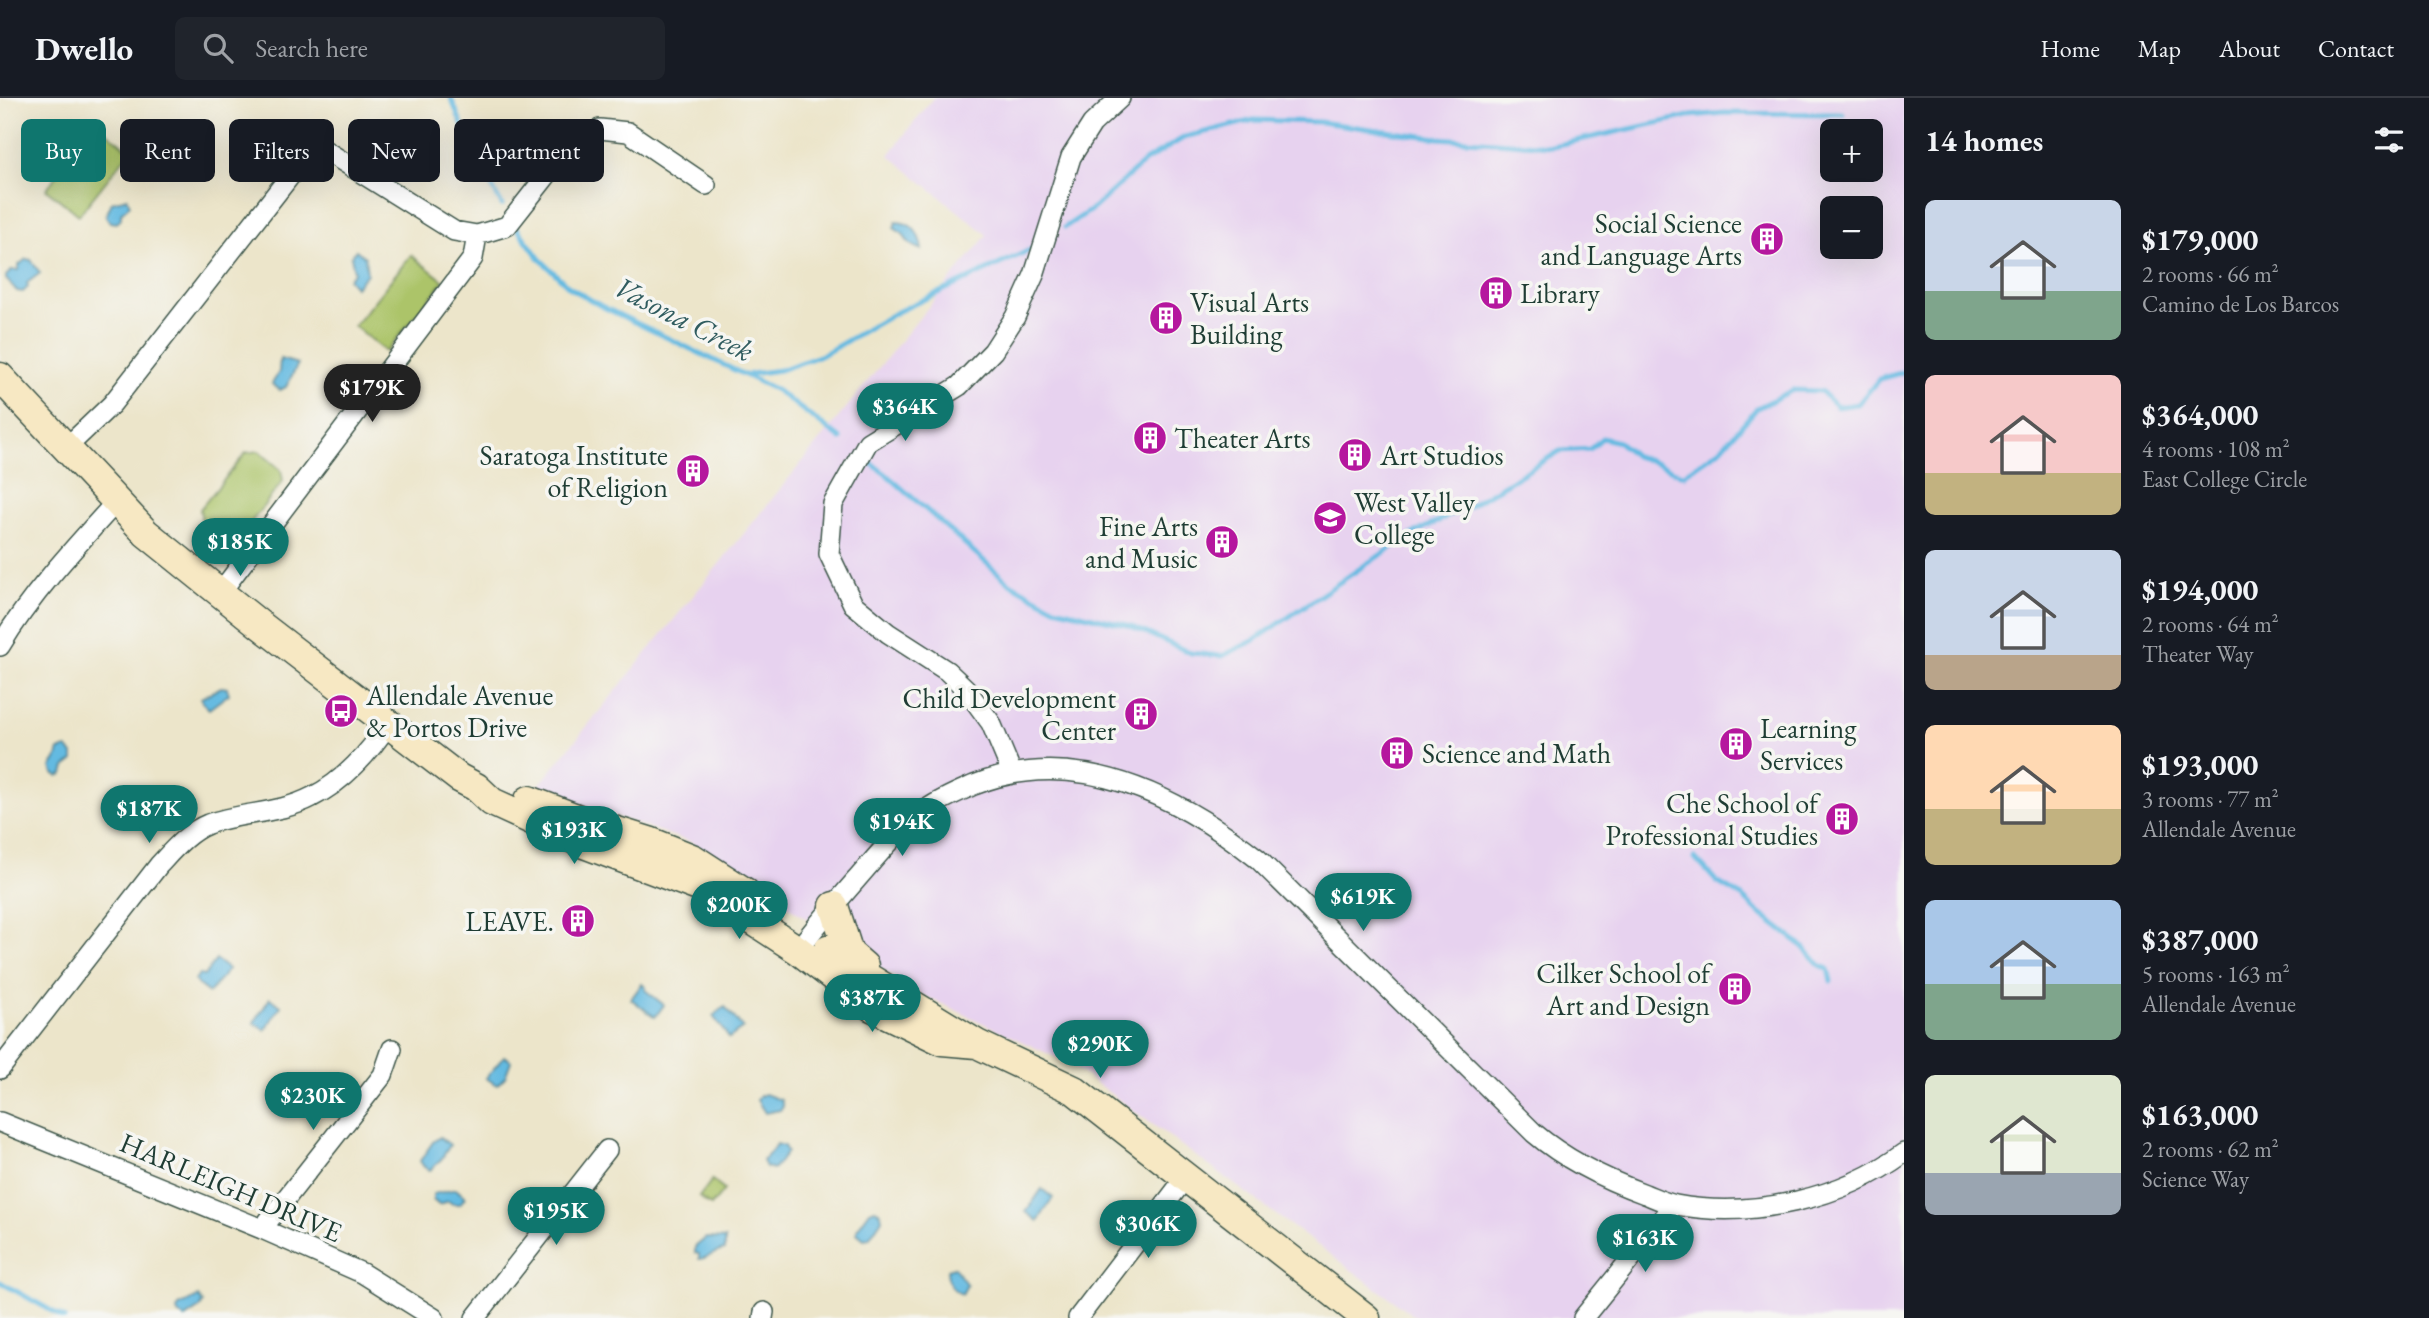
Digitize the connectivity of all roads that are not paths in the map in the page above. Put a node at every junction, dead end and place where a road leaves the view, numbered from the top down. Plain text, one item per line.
1 (1121, 98) edge
2 (706, 186) dead end
3 (477, 235) junction
4 (0, 377) edge
5 (66, 448) junction
6 (117, 501) junction
7 (220, 593) junction
8 (0, 646) edge
9 (389, 723) junction
10 (1012, 773) junction
11 (834, 906) junction
12 (804, 942) junction
13 (892, 991) junction
14 (977, 1044) junction
15 (392, 1049) dead end
16 (0, 1069) edge
17 (0, 1122) edge
18 (607, 1150) dead end
19 (1904, 1153) edge
20 (1186, 1177) junction
21 (1674, 1205) junction
22 (262, 1230) junction
23 (434, 1318) edge
24 (475, 1318) edge
25 (1078, 1318) edge
26 (1366, 1318) edge
27 (1583, 1318) edge

1 - 10 street
2 - 3 street
3 - 5 street
3 - 7 street
4 - 5 street
5 - 6 street
6 - 7 street
6 - 8 street
7 - 9 street
9 - 12 street
9 - 16 street
10 - 11 street
10 - 21 street
11 - 12 street
11 - 13 street
12 - 13 street
12 - 14 street
13 - 14 street
14 - 20 street
15 - 22 street
17 - 22 street, HARLEIGH DRIVE
18 - 24 street
19 - 21 street
20 - 25 street
20 - 26 street
21 - 27 street
22 - 23 street, HARLEIGH DRIVE

